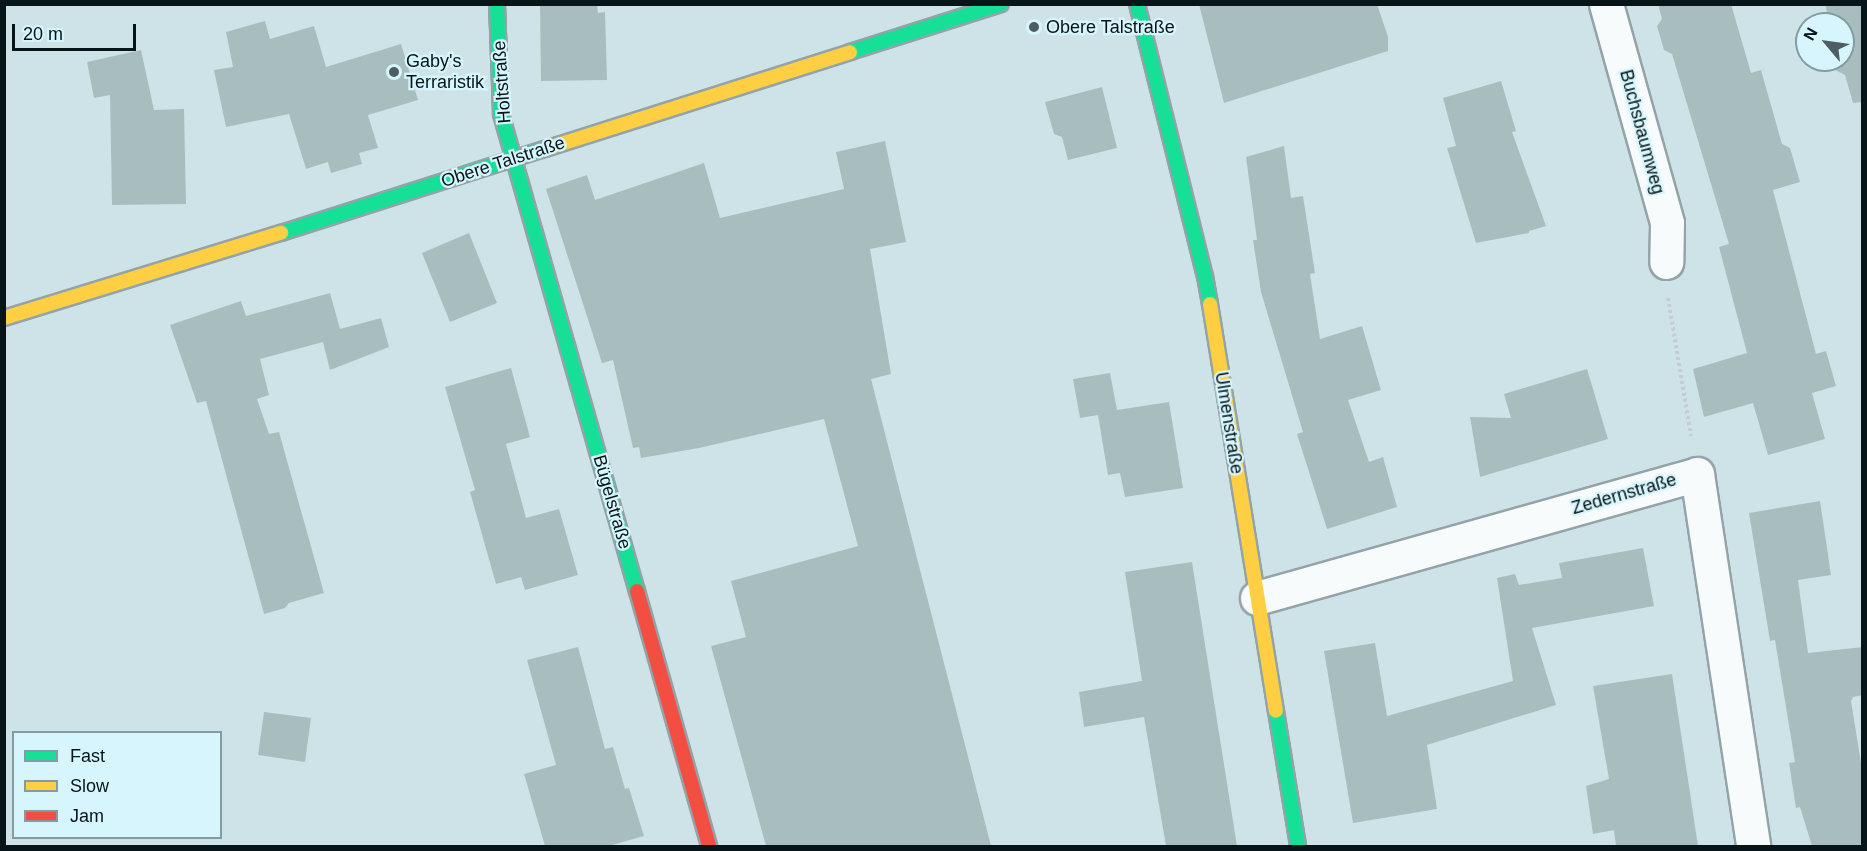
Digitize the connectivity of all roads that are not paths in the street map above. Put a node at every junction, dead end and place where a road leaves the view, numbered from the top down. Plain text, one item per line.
1 (497, 4) edge
2 (1001, 4) edge
3 (1137, 4) edge
4 (1606, 4) edge
5 (512, 160) junction
6 (1666, 262) road end
7 (4, 318) edge
8 (1257, 598) junction
9 (709, 846) edge
10 (1298, 846) edge
11 (1753, 846) edge

1 - 5 street, Holtstraße
2 - 5 street, Obere Talstraße
3 - 8 street, Ulmenstraße
4 - 6 street, Buchsbaumweg
5 - 7 street, Obere Talstraße
5 - 9 street, Bügelstraße
8 - 10 street, Ulmenstraße
8 - 11 street, Zedernstraße

